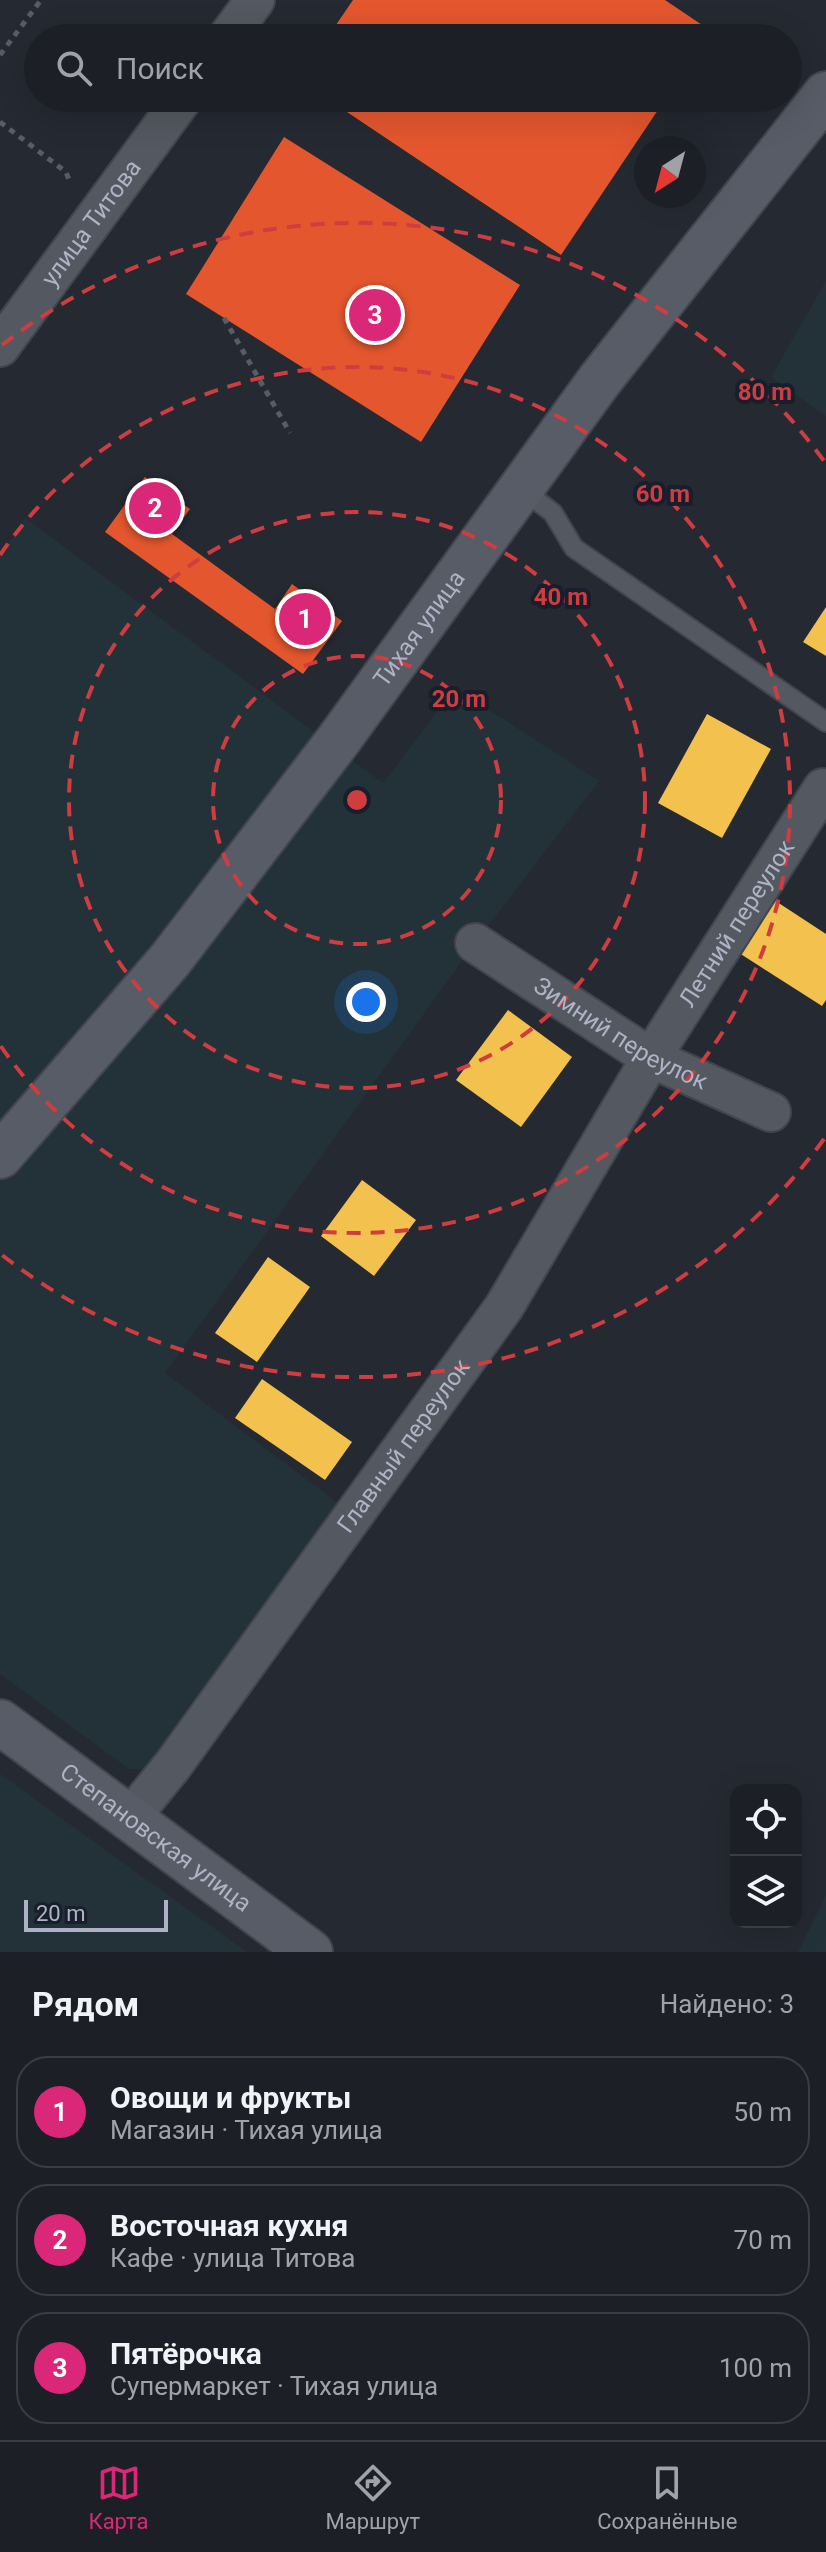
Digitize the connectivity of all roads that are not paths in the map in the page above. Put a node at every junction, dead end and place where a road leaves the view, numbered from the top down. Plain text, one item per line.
1 (255, 0) edge
2 (237, 24) edge
3 (826, 94) edge
4 (173, 112) edge
5 (0, 347) edge
6 (522, 489) junction
7 (826, 722) edge
8 (823, 788) dead end
9 (475, 943) dead end
10 (651, 1058) junction
11 (771, 1112) dead end
12 (0, 1156) edge
13 (0, 1722) edge
14 (130, 1818) junction
15 (310, 1952) edge

1 - 2 street
3 - 6 street, Тихая улица
4 - 5 street, улица Титова
6 - 7 lane
6 - 12 street, Тихая улица
8 - 10 street, Летний переулок
9 - 10 street, Зимний переулок
10 - 11 street, Зимний переулок
10 - 14 street, Главный переулок
13 - 14 street, Степановская улица
14 - 15 street, Степановская улица

